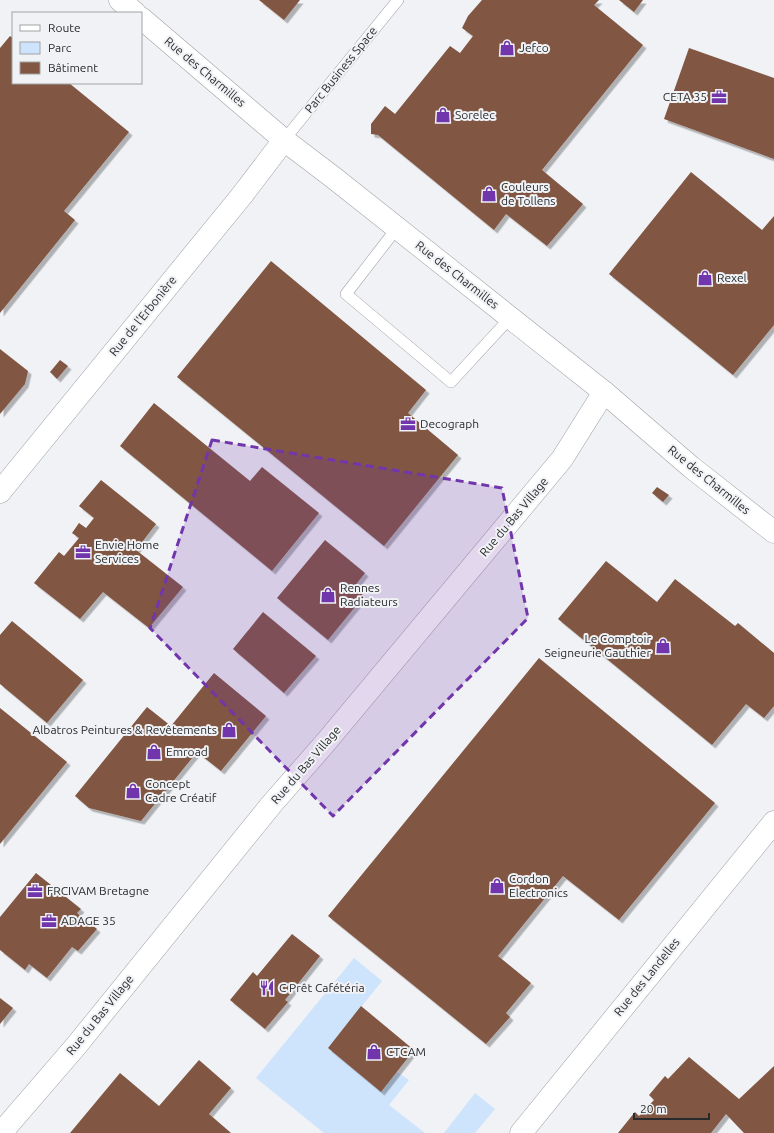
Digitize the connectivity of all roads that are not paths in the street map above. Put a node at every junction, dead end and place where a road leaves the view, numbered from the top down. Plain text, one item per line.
1 (120, 0) edge
2 (398, 0) edge
3 (134, 12) edge
4 (142, 19) edge
5 (284, 140) junction
6 (397, 228) junction
7 (510, 318) junction
8 (604, 392) junction
9 (0, 492) edge
10 (774, 532) edge
11 (774, 822) edge
12 (1, 1133) edge
13 (520, 1133) edge

1 - 3 street
2 - 5 lane, Parc Business Space
4 - 5 street, Rue des Charmilles
5 - 6 street, Rue des Charmilles
5 - 9 street, Rue de l'Erbonière
6 - 7 street, Rue des Charmilles
6 - 7 lane
7 - 8 street, Rue des Charmilles
8 - 10 street, Rue des Charmilles
8 - 12 street, Rue du Bas Village
11 - 13 street, Rue des Landelles

